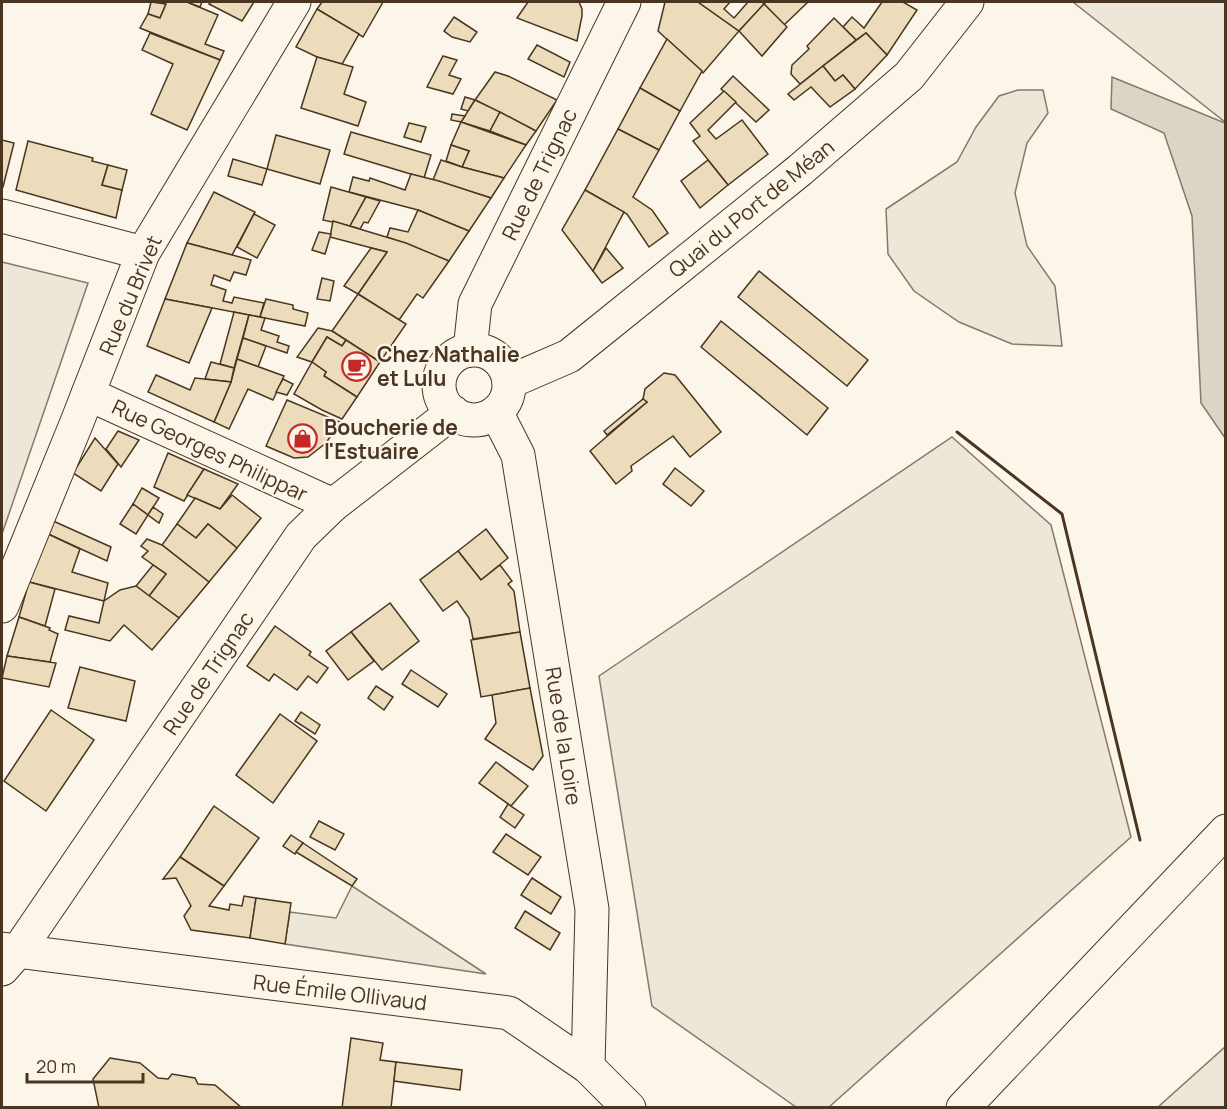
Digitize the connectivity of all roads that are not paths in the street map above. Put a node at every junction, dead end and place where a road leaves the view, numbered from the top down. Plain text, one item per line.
1 (294, 2) edge
2 (624, 2) edge
3 (967, 2) edge
4 (2, 216) edge
5 (143, 253) junction
6 (470, 350) junction
7 (509, 382) junction
8 (88, 394) junction
9 (453, 412) junction
10 (496, 412) junction
11 (333, 506) junction
12 (2, 606) edge
13 (1226, 831) edge
14 (7, 956) edge
15 (588, 1067) junction
16 (629, 1107) edge
17 (963, 1107) edge

1 - 5 street, Rue du Brivet
2 - 6 street, Rue de Trignac
3 - 7 street, Quai du Port de Méan
4 - 5 street
5 - 8 street, Rue du Brivet
6 - 7 street
6 - 9 street
7 - 10 street
8 - 11 street, Rue Georges Philippar
8 - 12 street, Rue du Brivet
9 - 10 street
9 - 11 street, Rue de Trignac
10 - 15 street, Rue de la Loire
11 - 14 street, Rue de Trignac
13 - 17 street
14 - 15 street, Rue Émile Ollivaud
15 - 16 street, Rue Émile Ollivaud

